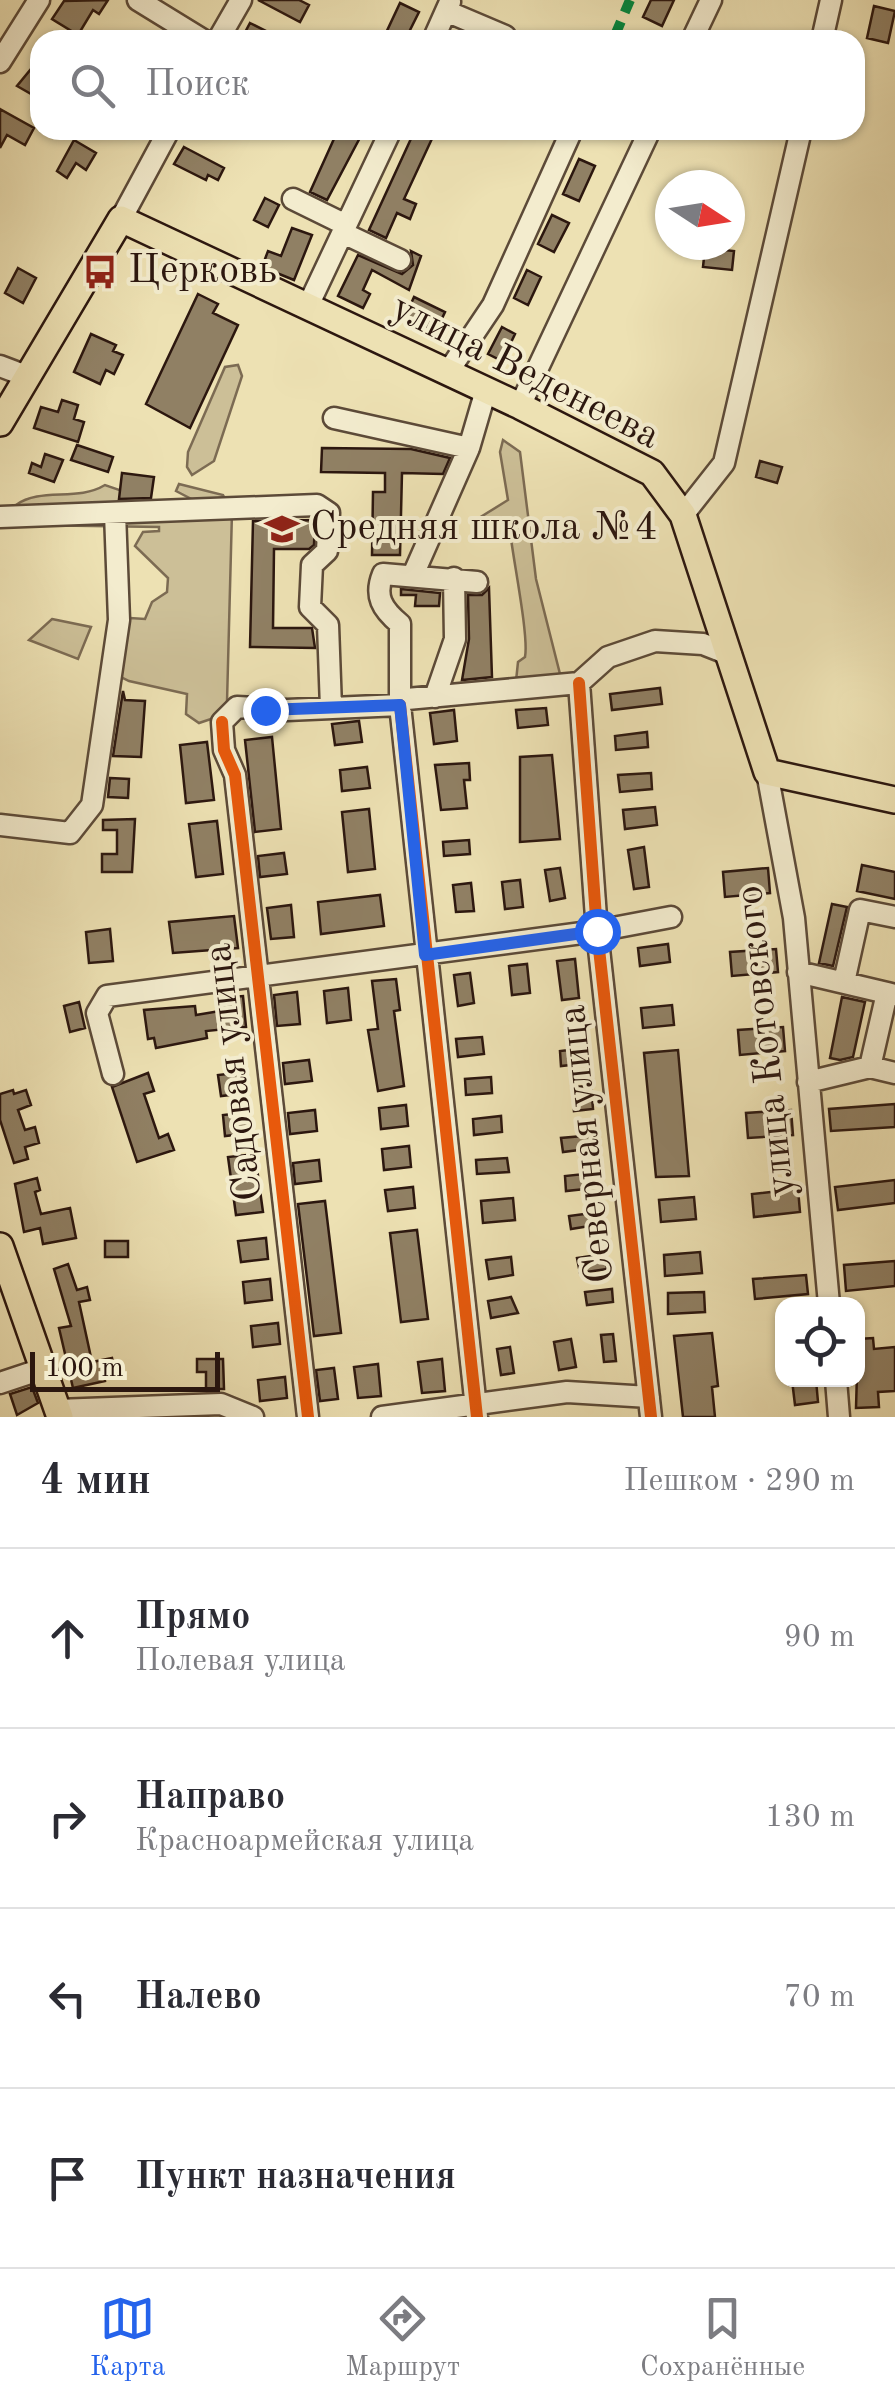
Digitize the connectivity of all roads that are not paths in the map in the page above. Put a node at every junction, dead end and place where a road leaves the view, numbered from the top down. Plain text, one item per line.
1 (39, 0) edge
2 (138, 0) edge
3 (241, 0) edge
4 (710, 0) edge
5 (831, 0) edge
6 (449, 5) edge
7 (187, 30) edge
8 (224, 30) edge
9 (438, 30) edge
10 (494, 30) edge
11 (696, 30) edge
12 (824, 30) edge
13 (0, 62) edge
14 (165, 140) edge
15 (385, 140) edge
16 (568, 140) edge
17 (645, 140) edge
18 (799, 140) edge
19 (293, 199) dead end
20 (121, 220) junction
21 (344, 229) junction
22 (400, 260) dead end
23 (308, 308) junction
24 (0, 366) edge
25 (448, 372) junction
26 (29, 377) junction
27 (486, 390) junction
28 (520, 406) junction
29 (334, 418) dead end
30 (0, 423) edge
31 (469, 448) junction
32 (116, 512) junction
33 (683, 515) junction
34 (0, 516) edge
35 (413, 576) junction
36 (454, 578) junction
37 (477, 582) dead end
38 (731, 654) junction
39 (579, 683) junction
40 (435, 698) junction
41 (400, 705) junction
42 (331, 708) junction
43 (767, 772) junction
44 (895, 800) edge
45 (0, 825) edge
46 (670, 916) dead end
47 (895, 917) edge
48 (597, 931) junction
49 (425, 955) junction
50 (798, 972) junction
51 (256, 976) junction
52 (844, 982) junction
53 (891, 994) edge
54 (870, 1067) junction
55 (895, 1072) edge
56 (113, 1074) dead end
57 (808, 1082) junction
58 (0, 1246) edge
59 (828, 1297) edge
60 (42, 1368) junction
61 (0, 1383) edge
62 (837, 1387) edge
63 (650, 1407) edge
64 (477, 1411) edge
65 (58, 1414) edge
66 (253, 1417) edge
67 (308, 1417) edge
68 (382, 1417) edge
69 (840, 1417) edge

1 - 13 street
2 - 7 street
3 - 8 street
4 - 11 street
5 - 12 street
6 - 9 street
6 - 10 street
14 - 20 street
15 - 21 street
16 - 25 street
17 - 28 street
18 - 33 street
19 - 21 street
20 - 23 main road, улица Веденеева
20 - 26 main road
21 - 22 street
21 - 23 street
23 - 25 main road, улица Веденеева
24 - 26 street
25 - 27 main road, улица Веденеева
26 - 30 main road
27 - 28 main road, улица Веденеева
27 - 31 street
28 - 33 main road, улица Веденеева
29 - 31 street
31 - 35 street
32 - 34 street
32 - 42 street
32 - 45 street
33 - 38 main road, улица Веденеева
35 - 36 street
35 - 41 street
36 - 37 street
36 - 40 street
38 - 39 street
38 - 43 main road, улица Веденеева
39 - 40 street
39 - 48 street, Северная улица
40 - 41 street
41 - 42 street
41 - 49 street
42 - 51 street, Садовая улица
43 - 44 main road
43 - 50 street, улица Котовского
46 - 48 street
47 - 52 street
48 - 49 street
48 - 63 street, Северная улица
49 - 51 street
49 - 64 street
50 - 52 street
50 - 57 street, улица Котовского
51 - 56 street
51 - 67 street, Садовая улица
52 - 53 street
53 - 54 street
54 - 55 street
54 - 57 street
57 - 59 street, улица Котовского
58 - 60 main road
60 - 61 street
60 - 65 main road
62 - 69 street
63 - 64 street
64 - 68 street
65 - 66 street

